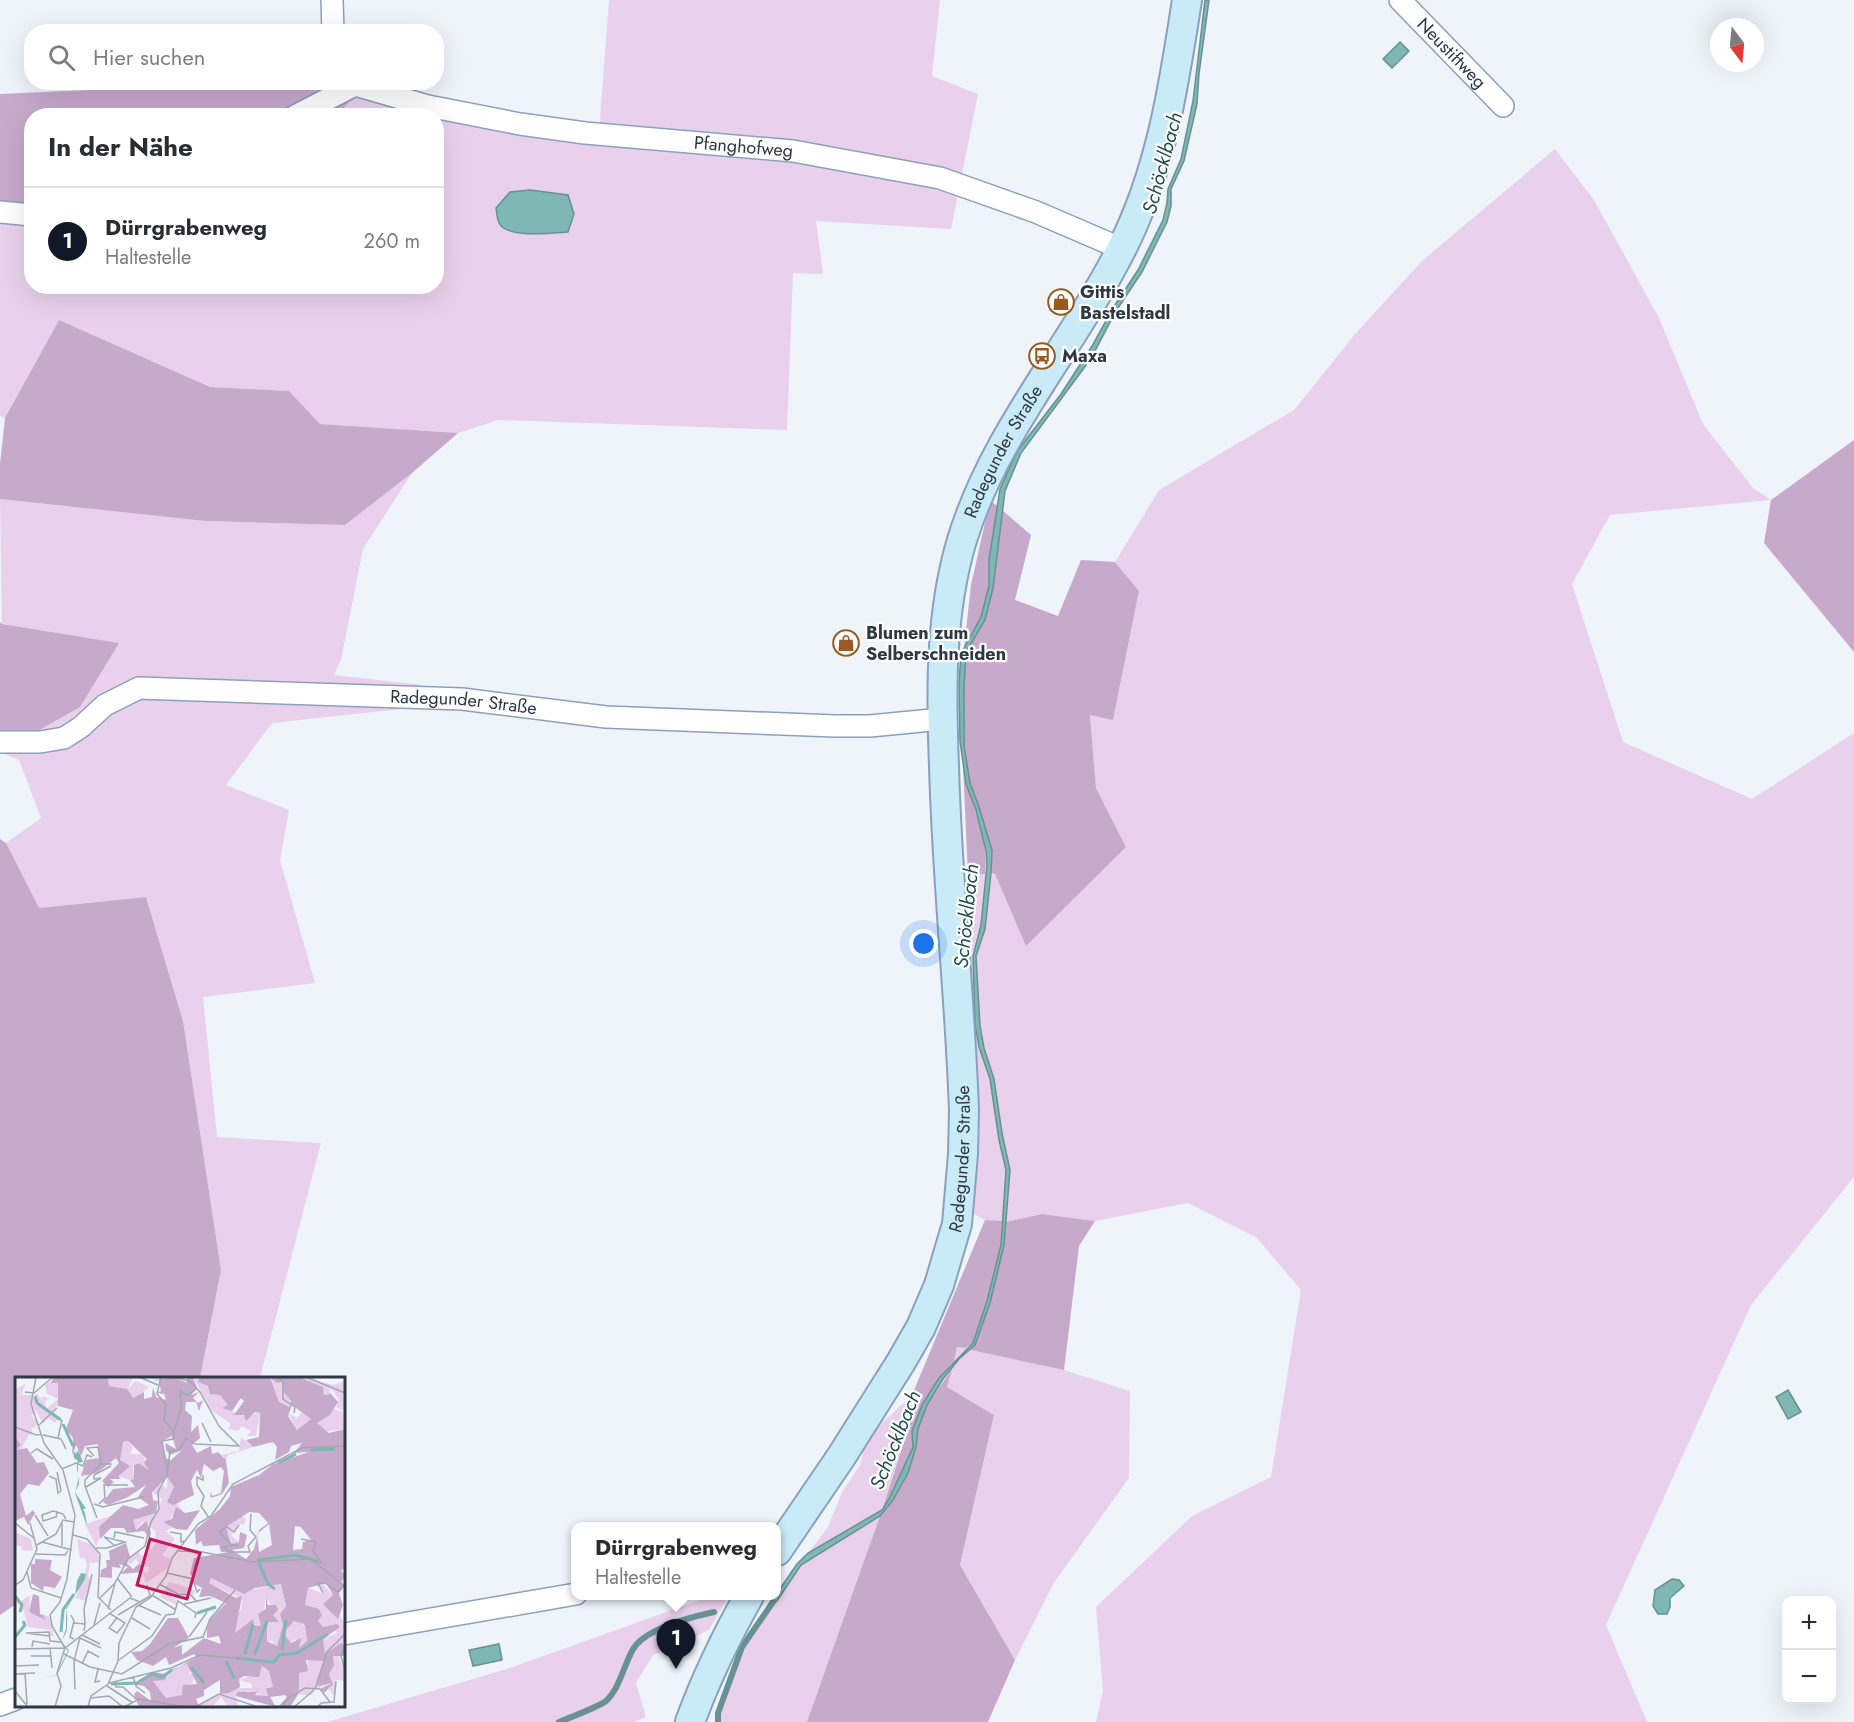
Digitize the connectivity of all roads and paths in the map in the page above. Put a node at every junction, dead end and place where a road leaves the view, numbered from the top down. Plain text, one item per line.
1 (332, 0) edge
2 (1187, 0) edge
3 (1400, 0) edge
4 (333, 24) edge
5 (343, 90) edge
6 (374, 90) edge
7 (1503, 106) dead end
8 (310, 108) edge
9 (438, 108) edge
10 (444, 109) edge
11 (0, 212) edge
12 (24, 214) edge
13 (1122, 249) junction
14 (942, 719) junction
15 (0, 742) edge
16 (781, 1545) edge
17 (571, 1595) edge
18 (747, 1600) edge
19 (345, 1634) edge
20 (15, 1699) edge
21 (0, 1705) edge
22 (690, 1722) edge

1 - 4 street
2 - 13 main road, Radegunder Straße
3 - 7 street, Neustiftweg
5 - 8 street, Pfanghofweg
6 - 9 street, Pfanghofweg
10 - 13 street, Pfanghofweg
11 - 12 street
13 - 14 main road, Radegunder Straße
14 - 15 street, Radegunder Straße
14 - 16 main road, Radegunder Straße
17 - 19 street
18 - 22 main road
20 - 21 street

